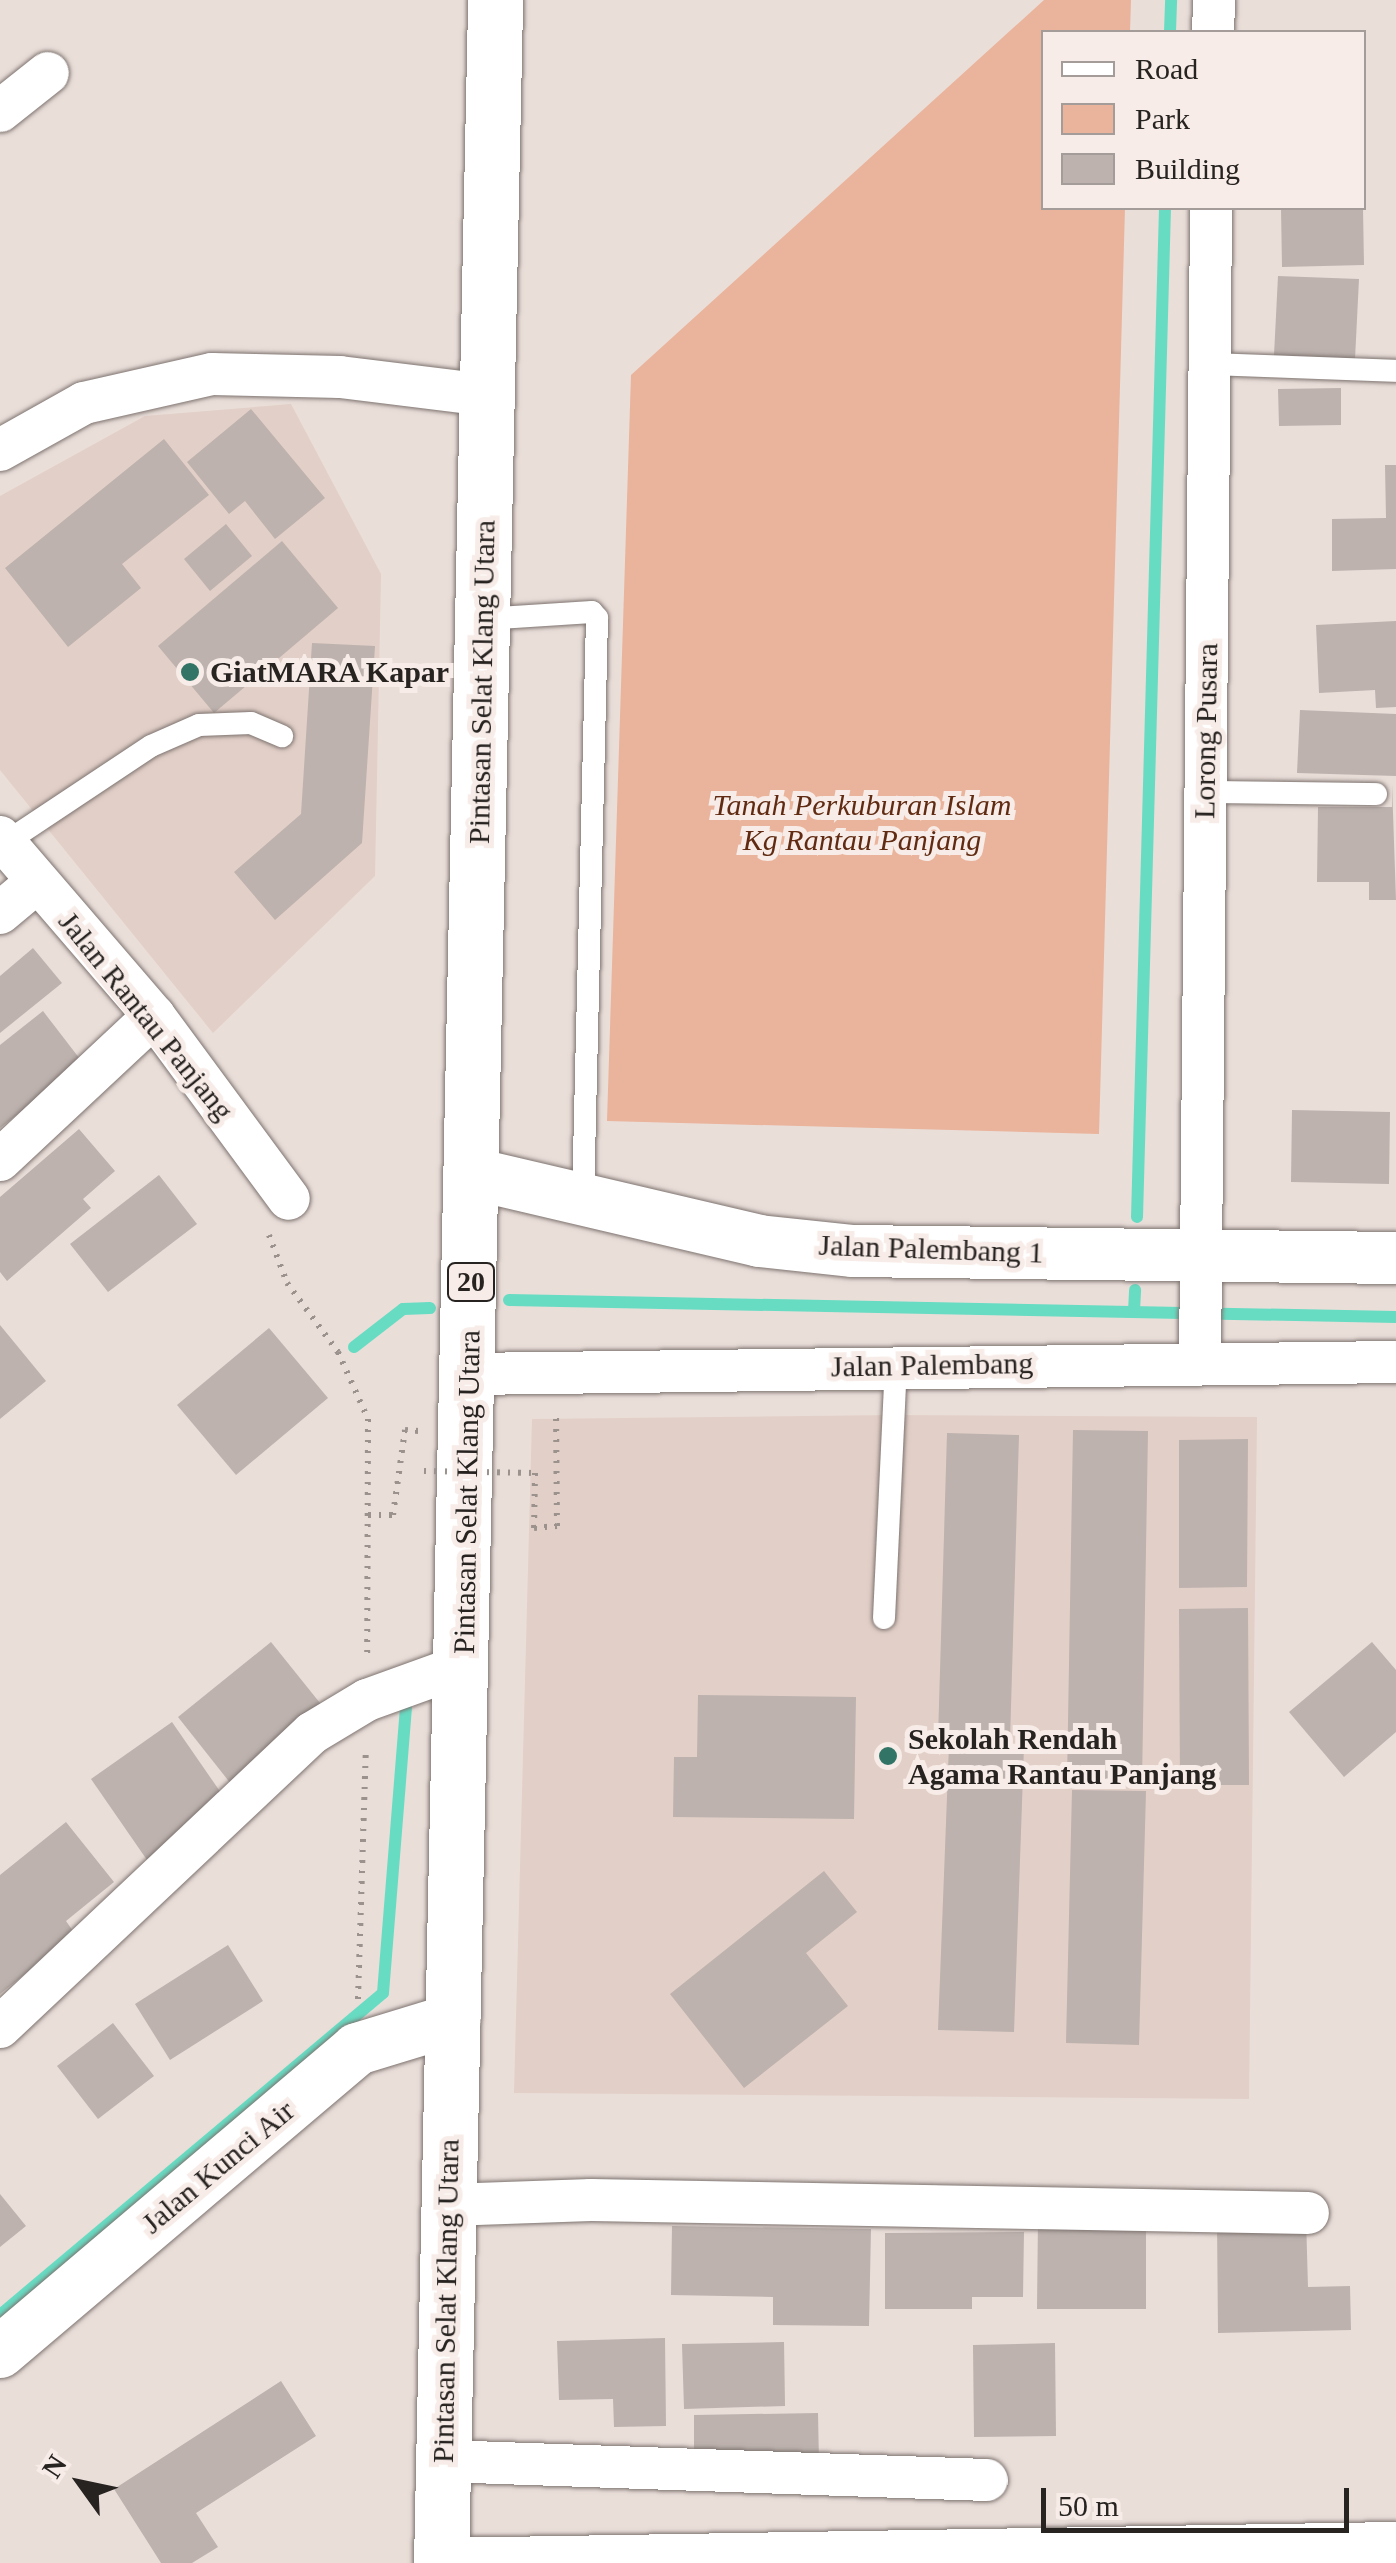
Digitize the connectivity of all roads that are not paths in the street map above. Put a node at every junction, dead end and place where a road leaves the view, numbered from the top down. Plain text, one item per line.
1 (494, 0) edge
2 (1214, 0) edge
3 (1213, 30) edge
4 (48, 74) dead end
5 (0, 112) edge
6 (1211, 210) edge
7 (1208, 364) junction
8 (1396, 371) edge
9 (486, 395) junction
10 (0, 450) edge
11 (483, 618) junction
12 (282, 736) dead end
13 (1205, 792) junction
14 (1376, 794) dead end
15 (2, 840) edge
16 (37, 882) junction
17 (0, 912) edge
18 (154, 1016) junction
19 (0, 1160) edge
20 (474, 1174) junction
21 (289, 1199) road end
22 (582, 1200) junction
23 (1396, 1258) edge
24 (1201, 1264) junction
25 (1200, 1347) junction
26 (1396, 1362) edge
27 (896, 1364) junction
28 (468, 1374) junction
29 (884, 1618) dead end
30 (464, 1665) junction
31 (455, 2019) junction
32 (0, 2027) edge
33 (448, 2205) junction
34 (1308, 2212) dead end
35 (0, 2352) edge
36 (443, 2461) junction
37 (987, 2480) dead end
38 (1396, 2543) edge
39 (1340, 2554) edge
40 (609, 2559) edge
41 (441, 2561) edge

1 - 9 highway, Pintasan Selat Klang Utara / 20
2 - 3 street
4 - 5 street
6 - 7 street, Lorong Pusara
7 - 8 lane
7 - 13 street, Lorong Pusara
9 - 10 street
9 - 11 highway, Pintasan Selat Klang Utara / 20
11 - 20 highway, Pintasan Selat Klang Utara / 20
11 - 22 lane
12 - 15 lane
13 - 14 lane
13 - 24 street, Lorong Pusara
15 - 16 street, Jalan Rantau Panjang
16 - 17 street
16 - 18 street, Jalan Rantau Panjang
18 - 19 street
18 - 21 street, Jalan Rantau Panjang
20 - 22 street, Jalan Palembang 1
20 - 28 highway, Pintasan Selat Klang Utara / 20
22 - 24 street, Jalan Palembang 1
23 - 24 street, Jalan Palembang 1
24 - 25 street, Lorong Pusara
25 - 26 street, Jalan Palembang
25 - 27 street, Jalan Palembang
27 - 28 street, Jalan Palembang
27 - 29 lane
28 - 30 highway, Pintasan Selat Klang Utara / 20
30 - 31 highway, Pintasan Selat Klang Utara / 20
30 - 32 street
31 - 33 highway, Pintasan Selat Klang Utara / 20
31 - 35 street, Jalan Kunci Air
33 - 34 street
33 - 36 highway, Pintasan Selat Klang Utara / 20
36 - 37 street
36 - 41 highway, Pintasan Selat Klang Utara / 20
38 - 39 street
39 - 40 street
40 - 41 street

